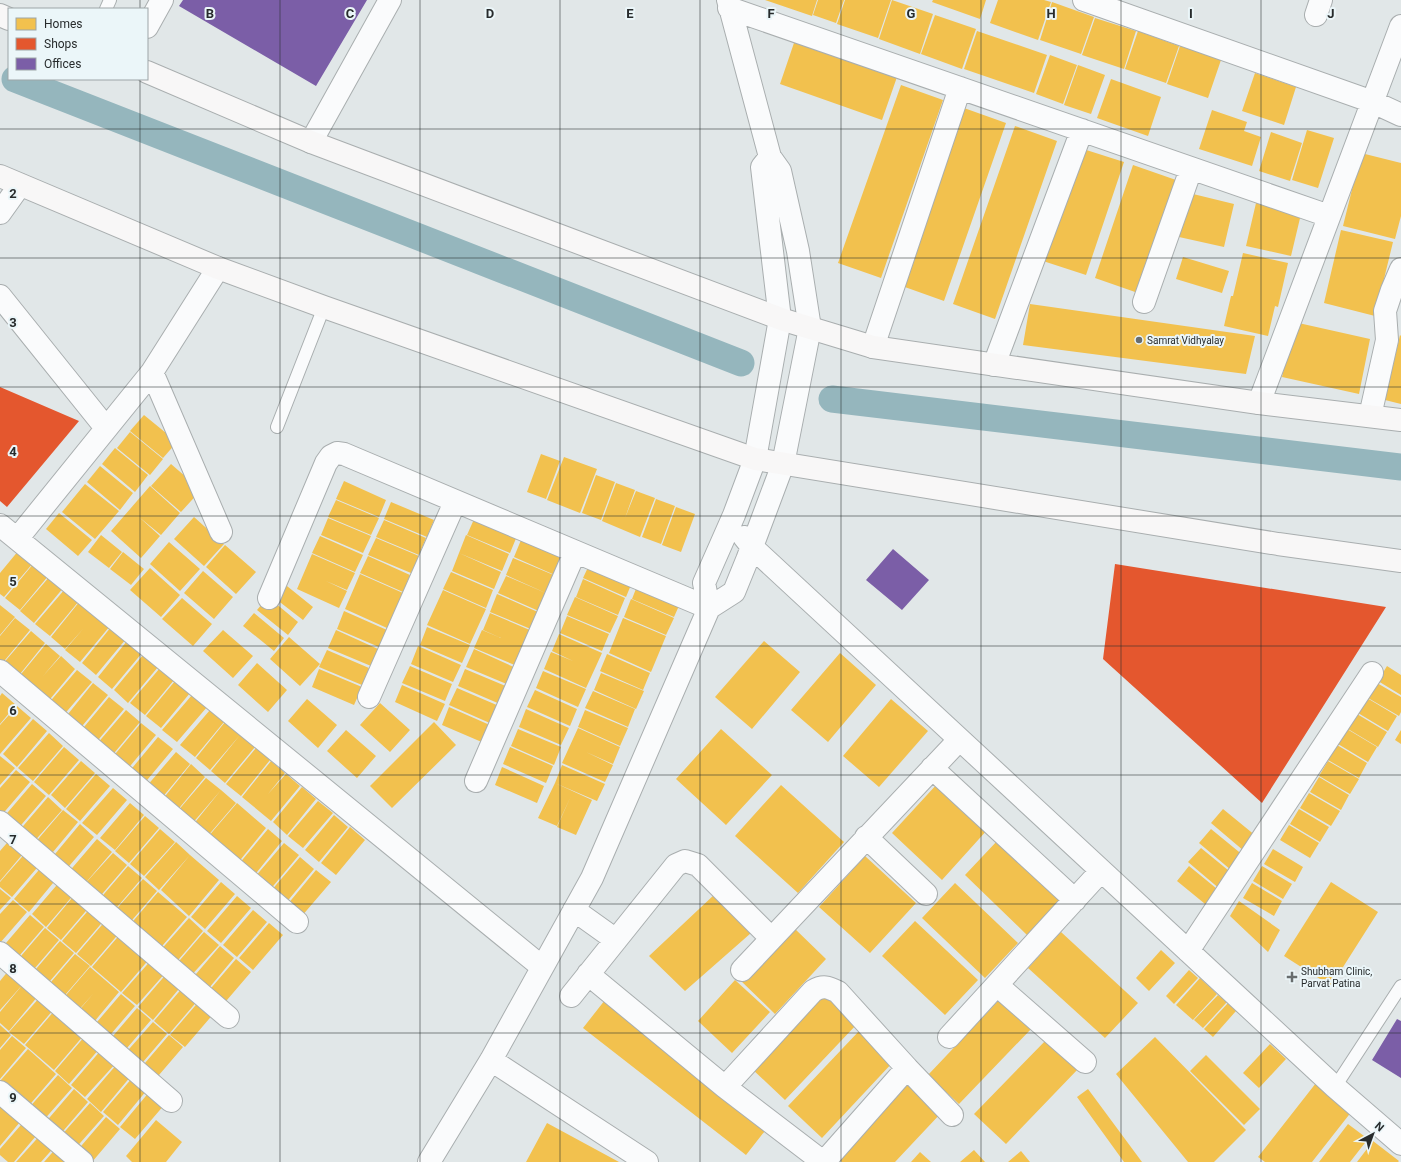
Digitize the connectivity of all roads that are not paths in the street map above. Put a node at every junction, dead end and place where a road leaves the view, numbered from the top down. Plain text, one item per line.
1 (162, 0) edge
2 (390, 0) edge
3 (1084, 0) edge
4 (728, 4) edge
5 (148, 25) edge
6 (1401, 26) edge
7 (148, 72) edge
8 (960, 88) junction
9 (1373, 102) junction
10 (1401, 116) edge
11 (1082, 130) junction
12 (311, 142) junction
13 (770, 157) junction
14 (1190, 168) junction
15 (0, 176) edge
16 (20, 185) junction
17 (0, 213) edge
18 (1329, 216) junction
19 (218, 268) junction
20 (1401, 269) edge
21 (0, 296) edge
22 (1144, 302) dead end
23 (324, 307) junction
24 (780, 319) junction
25 (810, 328) junction
26 (873, 347) junction
27 (994, 365) junction
28 (152, 372) junction
29 (1259, 403) junction
30 (1370, 416) junction
31 (1401, 420) edge
32 (277, 427) dead end
33 (106, 428) junction
34 (755, 460) junction
35 (783, 464) junction
36 (455, 502) junction
37 (731, 520) junction
38 (5, 532) edge
39 (221, 532) dead end
40 (752, 547) junction
41 (575, 552) junction
42 (1401, 561) edge
43 (269, 598) dead end
44 (708, 608) junction
45 (0, 671) edge
46 (1372, 673) dead end
47 (369, 697) dead end
48 (959, 740) junction
49 (932, 768) junction
50 (476, 781) dead end
51 (0, 822) edge
52 (866, 837) junction
53 (1101, 871) junction
54 (926, 894) dead end
55 (1075, 900) junction
56 (574, 910) junction
57 (298, 922) dead end
58 (771, 938) junction
59 (616, 940) junction
60 (1188, 952) junction
61 (0, 953) edge
62 (542, 967) junction
63 (742, 970) dead end
64 (588, 974) junction
65 (997, 985) junction
66 (1401, 986) edge
67 (571, 996) dead end
68 (228, 1017) dead end
69 (949, 1037) dead end
70 (491, 1060) junction
71 (1085, 1062) dead end
72 (907, 1068) junction
73 (725, 1087) junction
74 (1335, 1087) junction
75 (0, 1092) edge
76 (171, 1101) dead end
77 (952, 1115) dead end
78 (1401, 1144) edge
79 (82, 1162) edge
80 (429, 1162) edge
81 (647, 1162) edge
82 (823, 1162) edge

1 - 5 street
2 - 12 street
3 - 9 street
4 - 8 street
4 - 13 street
6 - 9 street
7 - 12 main road
8 - 11 street
8 - 26 street
9 - 10 street
9 - 18 street
11 - 14 street
11 - 27 street
12 - 24 main road
13 - 24 street
13 - 25 street
14 - 18 street
14 - 22 street
15 - 16 main road
16 - 17 street
16 - 19 main road
18 - 29 street
19 - 23 main road
19 - 28 street
20 - 30 street
21 - 33 street
23 - 32 lane
23 - 34 main road
24 - 25 main road
24 - 34 street
25 - 26 main road
25 - 35 street
26 - 27 main road
27 - 29 main road
28 - 33 street
28 - 39 street
29 - 30 main road
30 - 31 main road
33 - 38 street
34 - 35 main road
34 - 37 street
35 - 40 street
35 - 42 main road
36 - 41 street
36 - 43 street
36 - 47 street
37 - 40 street
37 - 44 street
38 - 62 street
40 - 44 street
40 - 48 street
41 - 44 street
41 - 50 street
44 - 56 street
45 - 57 street
46 - 60 street
48 - 49 street
48 - 53 street
49 - 52 street
49 - 55 street
51 - 68 street
52 - 54 street
52 - 58 street
53 - 55 street
53 - 60 street
55 - 65 street
56 - 59 street
56 - 62 street
58 - 59 street
58 - 63 street
59 - 64 street
60 - 74 street
61 - 76 street
62 - 70 street
64 - 67 street
64 - 73 street
65 - 69 street
65 - 71 street
66 - 74 lane
70 - 80 street
70 - 81 street
72 - 73 street
72 - 77 street
72 - 82 street
73 - 82 street
74 - 78 street
75 - 79 street

